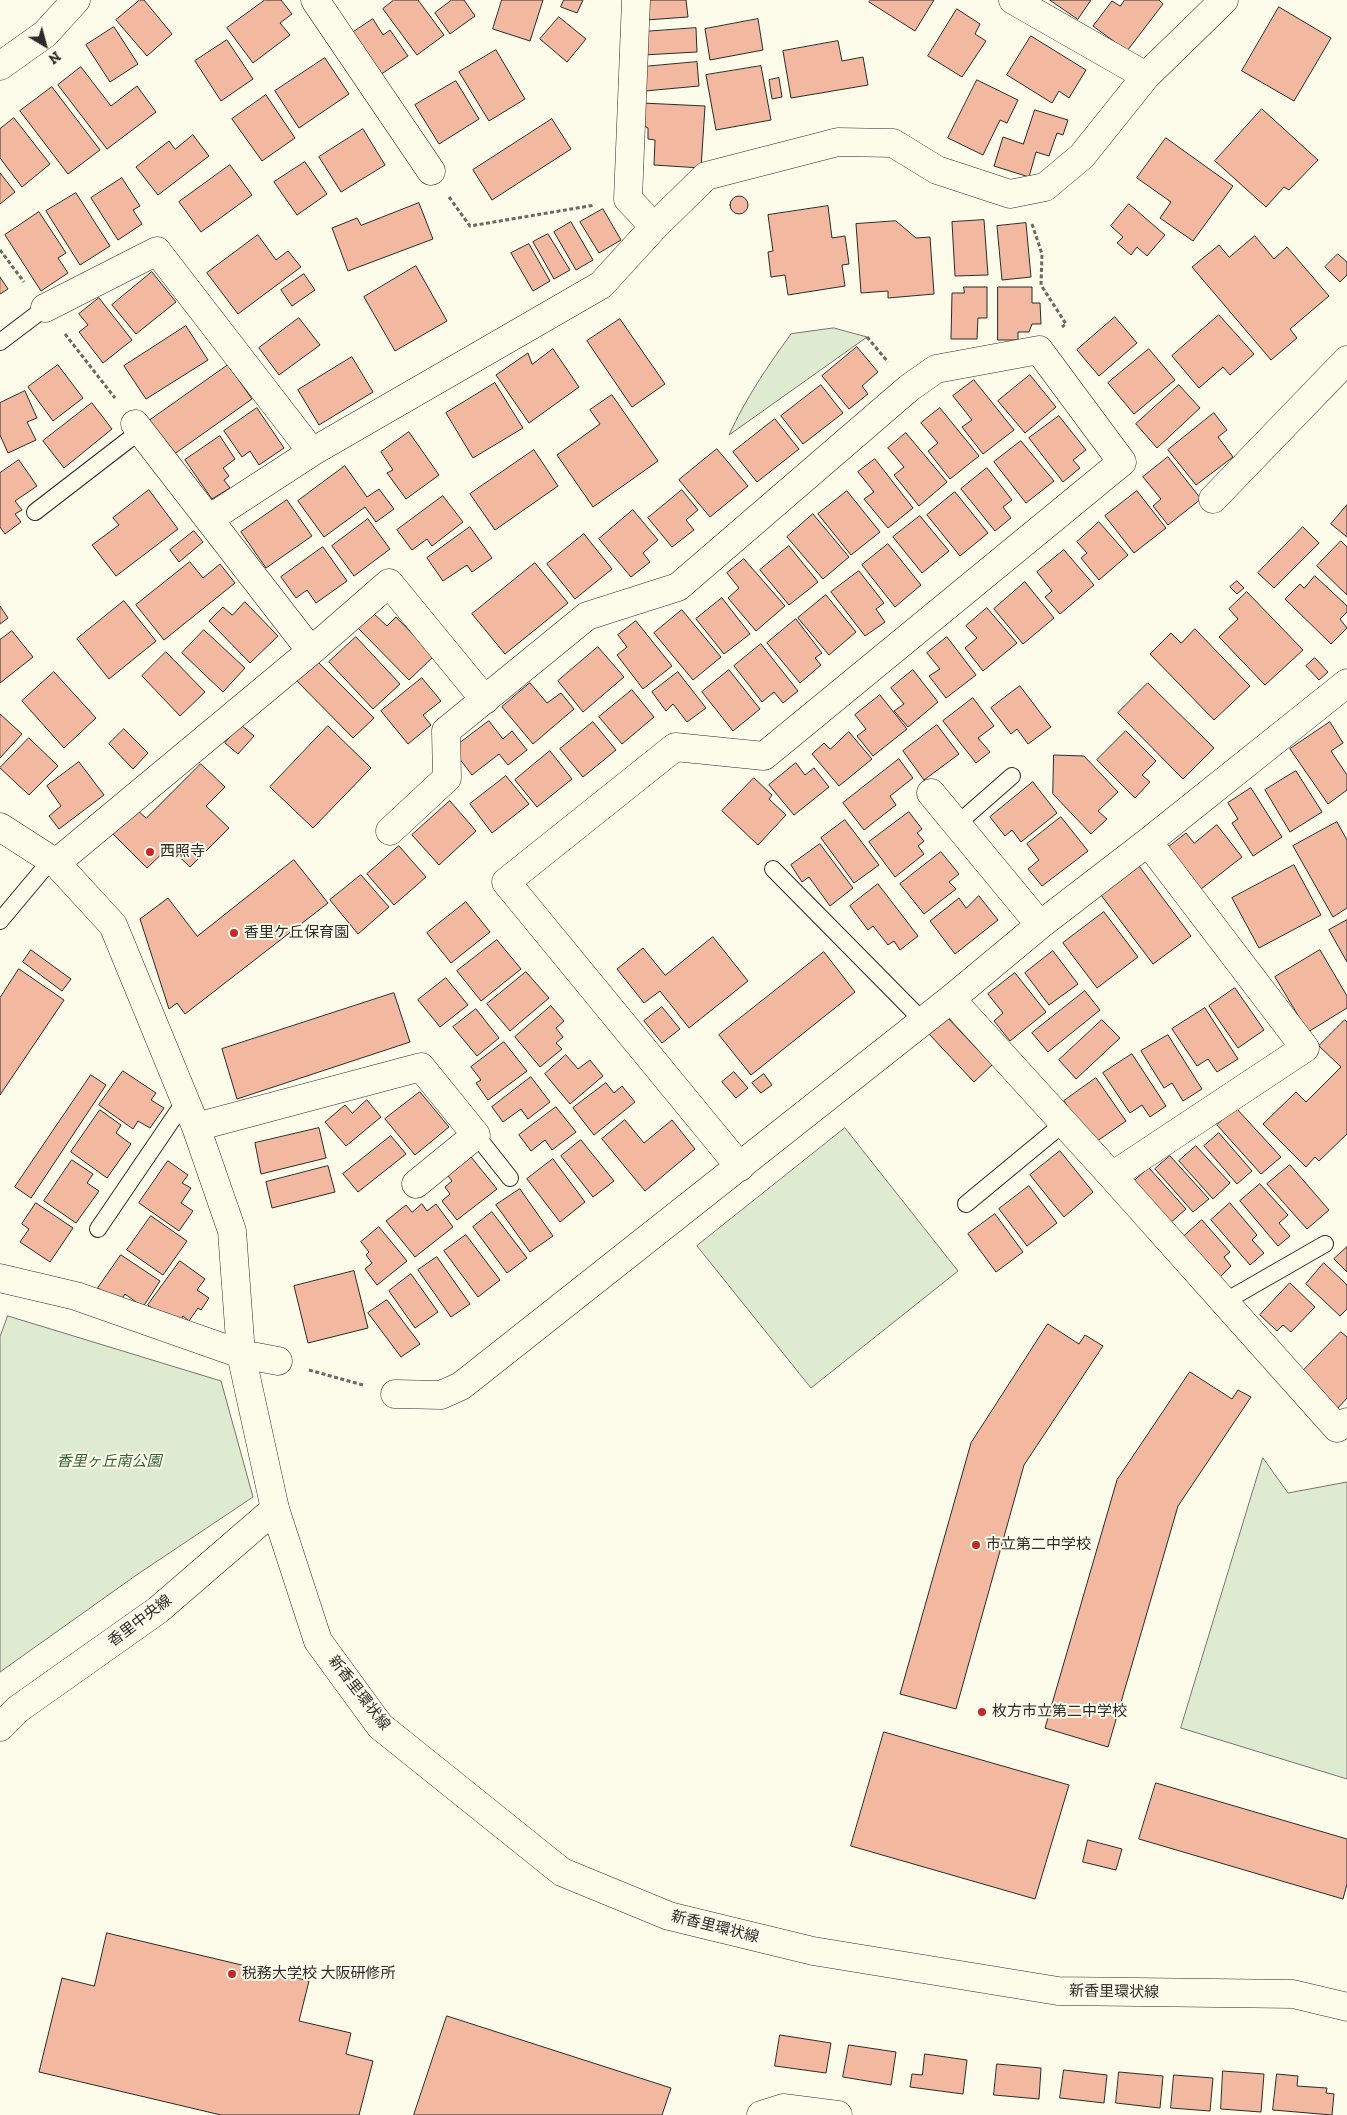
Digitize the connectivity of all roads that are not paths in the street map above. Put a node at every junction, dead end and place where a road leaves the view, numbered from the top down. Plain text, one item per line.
1 (76, 0) edge
2 (315, 0) edge
3 (636, 0) edge
4 (1014, 0) edge
5 (1224, 0) edge
6 (0, 66) edge
7 (1146, 76) junction
8 (431, 171) road end
9 (654, 227) junction
10 (45, 308) joint
11 (0, 342) edge
12 (1347, 360) edge
13 (138, 427) joint
14 (312, 452) junction
15 (1212, 499) dead end
16 (35, 512) dead end
17 (209, 519) junction
18 (310, 652) junction
19 (1345, 694) edge
20 (485, 700) junction
21 (1012, 776) dead end
22 (930, 793) dead end
23 (956, 825) junction
24 (0, 827) edge
25 (390, 831) dead end
26 (1148, 842) junction
27 (54, 861) junction
28 (773, 869) dead end
29 (0, 921) edge
30 (1040, 925) junction
31 (951, 1000) junction
32 (923, 1021) junction
33 (185, 1102) junction
34 (1064, 1123) junction
35 (196, 1128) junction
36 (476, 1135) junction
37 (740, 1167) junction
38 (1112, 1176) junction
39 (510, 1178) dead end
40 (416, 1184) dead end
41 (966, 1204) dead end
42 (98, 1229) dead end
43 (1325, 1244) dead end
44 (0, 1278) edge
45 (1224, 1302) junction
46 (241, 1354) junction
47 (278, 1361) road end
48 (395, 1394) road end
49 (1347, 1422) edge
50 (275, 1509) junction
51 (0, 1726) edge
52 (1347, 2007) edge
53 (761, 2115) edge
54 (838, 2115) edge

1 - 6 street
2 - 8 street
3 - 9 street
4 - 7 street
5 - 7 street
7 - 9 street
9 - 14 street
10 - 11 lane
10 - 14 street
12 - 15 street
13 - 16 lane
13 - 17 street
14 - 17 street
17 - 18 street
18 - 20 street
18 - 27 street
19 - 26 street
20 - 25 street
20 - 37 street
21 - 23 lane
22 - 23 street
23 - 30 street
24 - 27 street, 新香里環状線
26 - 30 street
26 - 38 street
27 - 29 lane
27 - 33 street, 新香里環状線
28 - 32 lane
30 - 31 street
31 - 32 street
31 - 34 street
32 - 37 street
33 - 35 street, 新香里環状線
33 - 42 lane
34 - 38 street
34 - 41 lane
35 - 36 street
35 - 46 street, 新香里環状線
36 - 39 lane
36 - 40 street
37 - 48 street
38 - 45 street
43 - 45 lane
44 - 46 street
45 - 49 street
46 - 47 street
46 - 50 street, 新香里環状線
50 - 51 street, 香里中央線
50 - 52 street, 新香里環状線
53 - 54 street

